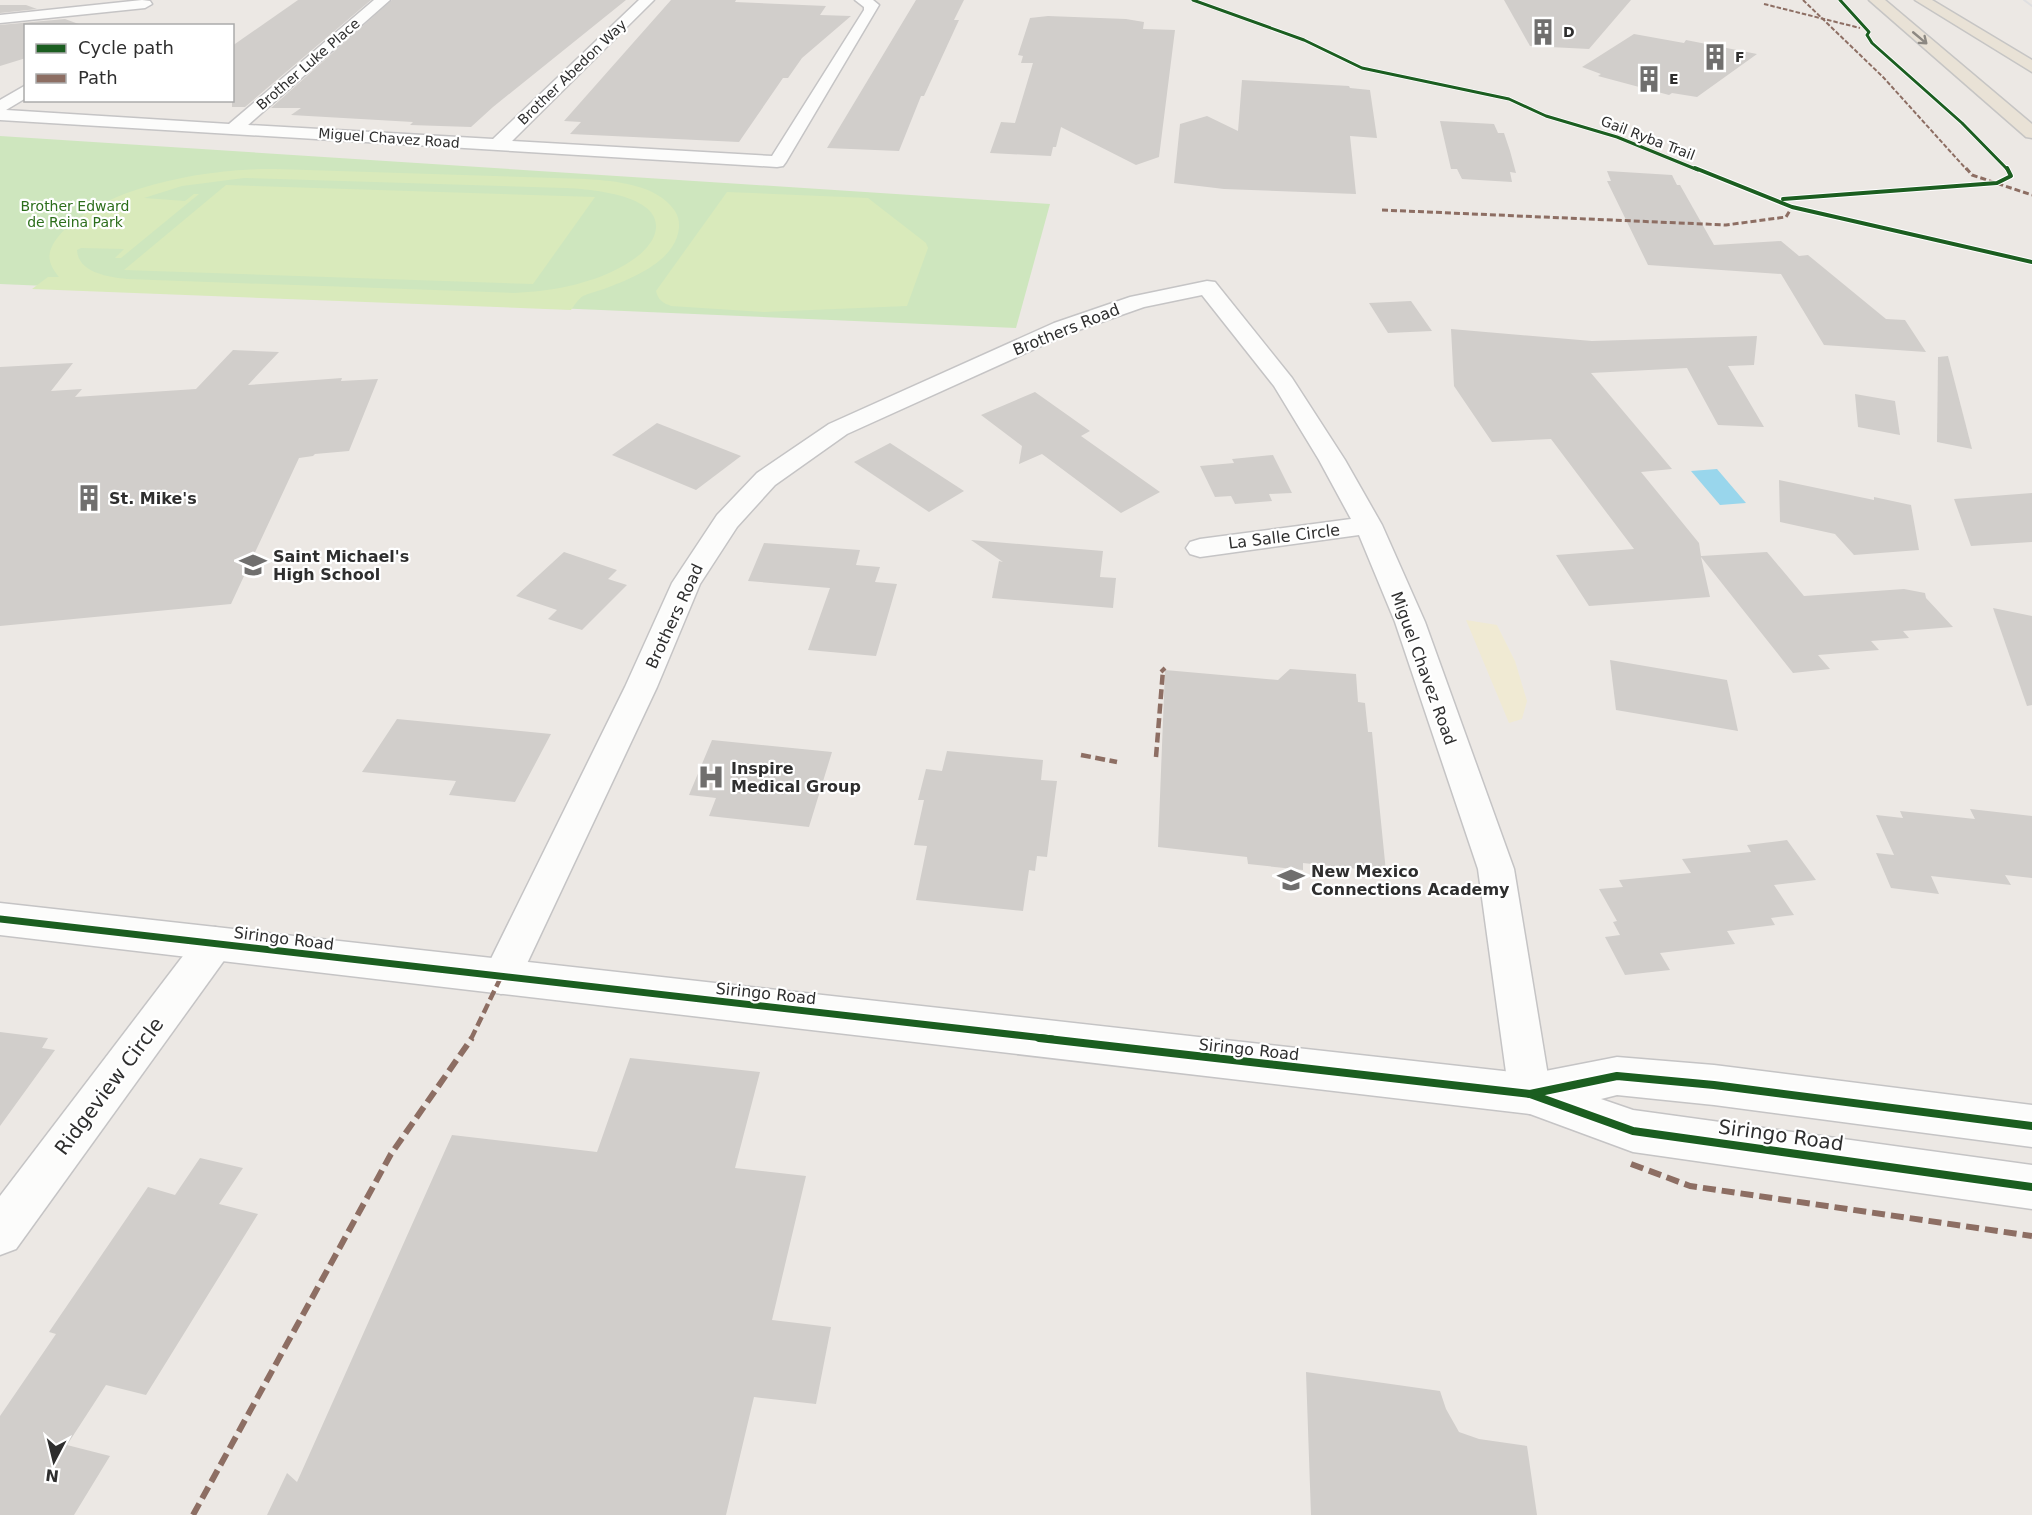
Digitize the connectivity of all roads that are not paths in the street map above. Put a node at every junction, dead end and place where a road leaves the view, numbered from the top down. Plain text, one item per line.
1 (382, 0) edge
2 (647, 0) edge
3 (862, 0) edge
4 (1876, 0) edge
5 (1922, 0) edge
6 (1950, 0) edge
7 (145, 2) edge
8 (0, 18) edge
9 (126, 22) dead end
10 (2032, 62) edge
11 (2032, 67) edge
12 (24, 91) edge
13 (0, 107) edge
14 (0, 115) edge
15 (233, 129) junction
16 (2032, 133) edge
17 (497, 145) junction
18 (1207, 287) joint
19 (1368, 525) junction
20 (1200, 548) dead end
21 (0, 919) edge
22 (215, 943) junction
23 (501, 977) junction
24 (1530, 1094) junction
25 (2032, 1126) edge
26 (2032, 1187) edge
27 (1, 1230) edge

1 - 15 street, Brother Luke Place
2 - 17 street, Brother Abedon Way
3 - 17 street, Miguel Chavez Road
4 -> 16 highway
5 - 11 highway
6 - 10 highway
7 - 8 street
7 - 9 street
12 - 13 street
14 - 15 street, Miguel Chavez Road
15 - 17 street, Miguel Chavez Road
18 - 19 street, Miguel Chavez Road
18 - 23 street, Brothers Road
19 - 20 street, La Salle Circle
19 - 24 street, Miguel Chavez Road
21 - 22 street, Siringo Road
22 - 23 street, Siringo Road
22 - 27 street, Ridgeview Circle
23 - 24 street, Siringo Road
24 - 25 street, Siringo Road
24 - 26 street, Siringo Road

